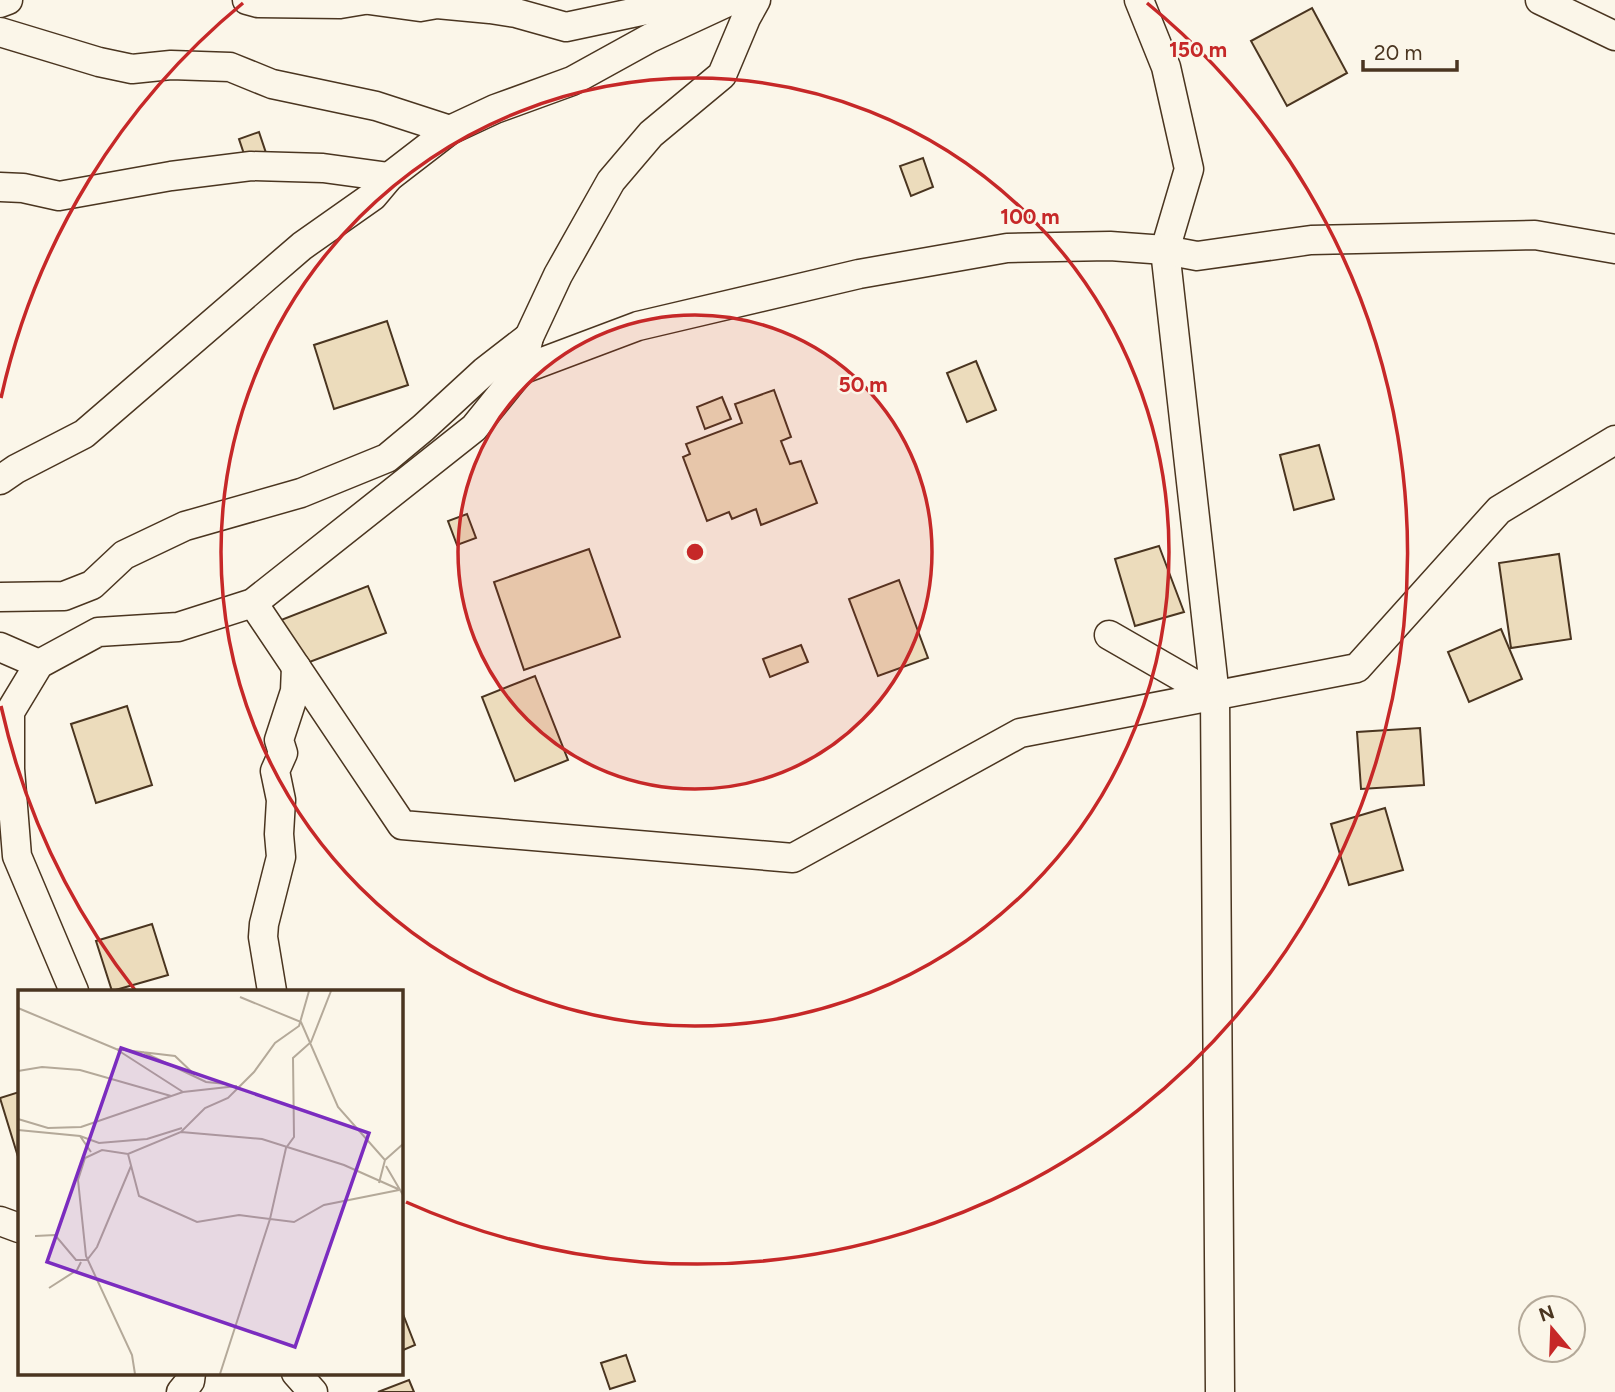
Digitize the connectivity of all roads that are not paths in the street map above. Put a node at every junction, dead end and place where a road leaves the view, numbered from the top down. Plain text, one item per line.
1 (8, 0) edge
2 (247, 0) edge
3 (364, 0) edge
4 (369, 0) edge
5 (693, 0) edge
6 (732, 0) edge
7 (756, 0) edge
8 (1139, 0) edge
9 (1541, 0) edge
10 (0, 3) edge
11 (486, 4) edge
12 (0, 32) edge
13 (1615, 36) edge
14 (450, 130) junction
15 (389, 177) junction
16 (0, 187) edge
17 (1615, 249) edge
18 (1165, 250) junction
19 (529, 337) junction
20 (521, 370) junction
21 (1615, 440) edge
22 (0, 480) edge
23 (0, 597) edge
24 (253, 603) junction
25 (1109, 635) dead end
26 (0, 646) edge
27 (39, 664) junction
28 (296, 667) junction
29 (1215, 696) junction
30 (74, 990) edge
31 (272, 990) edge
32 (0, 1222) edge
33 (18, 1228) edge
34 (191, 1374) edge
35 (297, 1374) edge
36 (181, 1392) edge
37 (313, 1392) edge
38 (1220, 1392) edge

1 - 10 street
2 - 3 street
4 - 11 street
5 - 11 street
6 - 14 street
7 - 19 street
8 - 18 street
9 - 13 street
12 - 14 street
14 - 15 street
15 - 16 street
15 - 22 street
17 - 18 street
18 - 20 street
18 - 29 street
19 - 20 street
19 - 23 street
20 - 24 street
21 - 29 street
24 - 27 street
24 - 28 street
25 - 29 street
26 - 27 street
27 - 30 street
28 - 29 street
28 - 31 street
29 - 38 street
32 - 33 street
34 - 36 street
35 - 37 street

